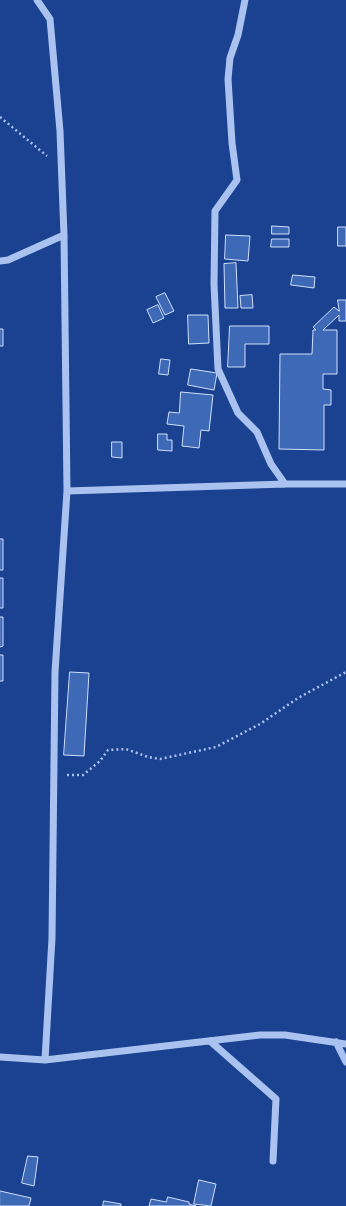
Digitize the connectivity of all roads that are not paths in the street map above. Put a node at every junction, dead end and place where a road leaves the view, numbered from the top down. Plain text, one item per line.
1 (245, 0) edge
2 (39, 2) edge
3 (64, 235) junction
4 (0, 261) edge
5 (285, 484) junction
6 (346, 484) edge
7 (66, 491) junction
8 (210, 1040) junction
9 (336, 1042) junction
10 (346, 1044) edge
11 (0, 1058) edge
12 (45, 1060) junction
13 (346, 1062) edge
14 (273, 1161) dead end

1 - 5 street
2 - 3 street
3 - 4 street
3 - 7 street
5 - 6 street
5 - 7 street
7 - 12 street
8 - 9 street
8 - 12 street
8 - 14 street
9 - 10 street
9 - 13 street
11 - 12 street

